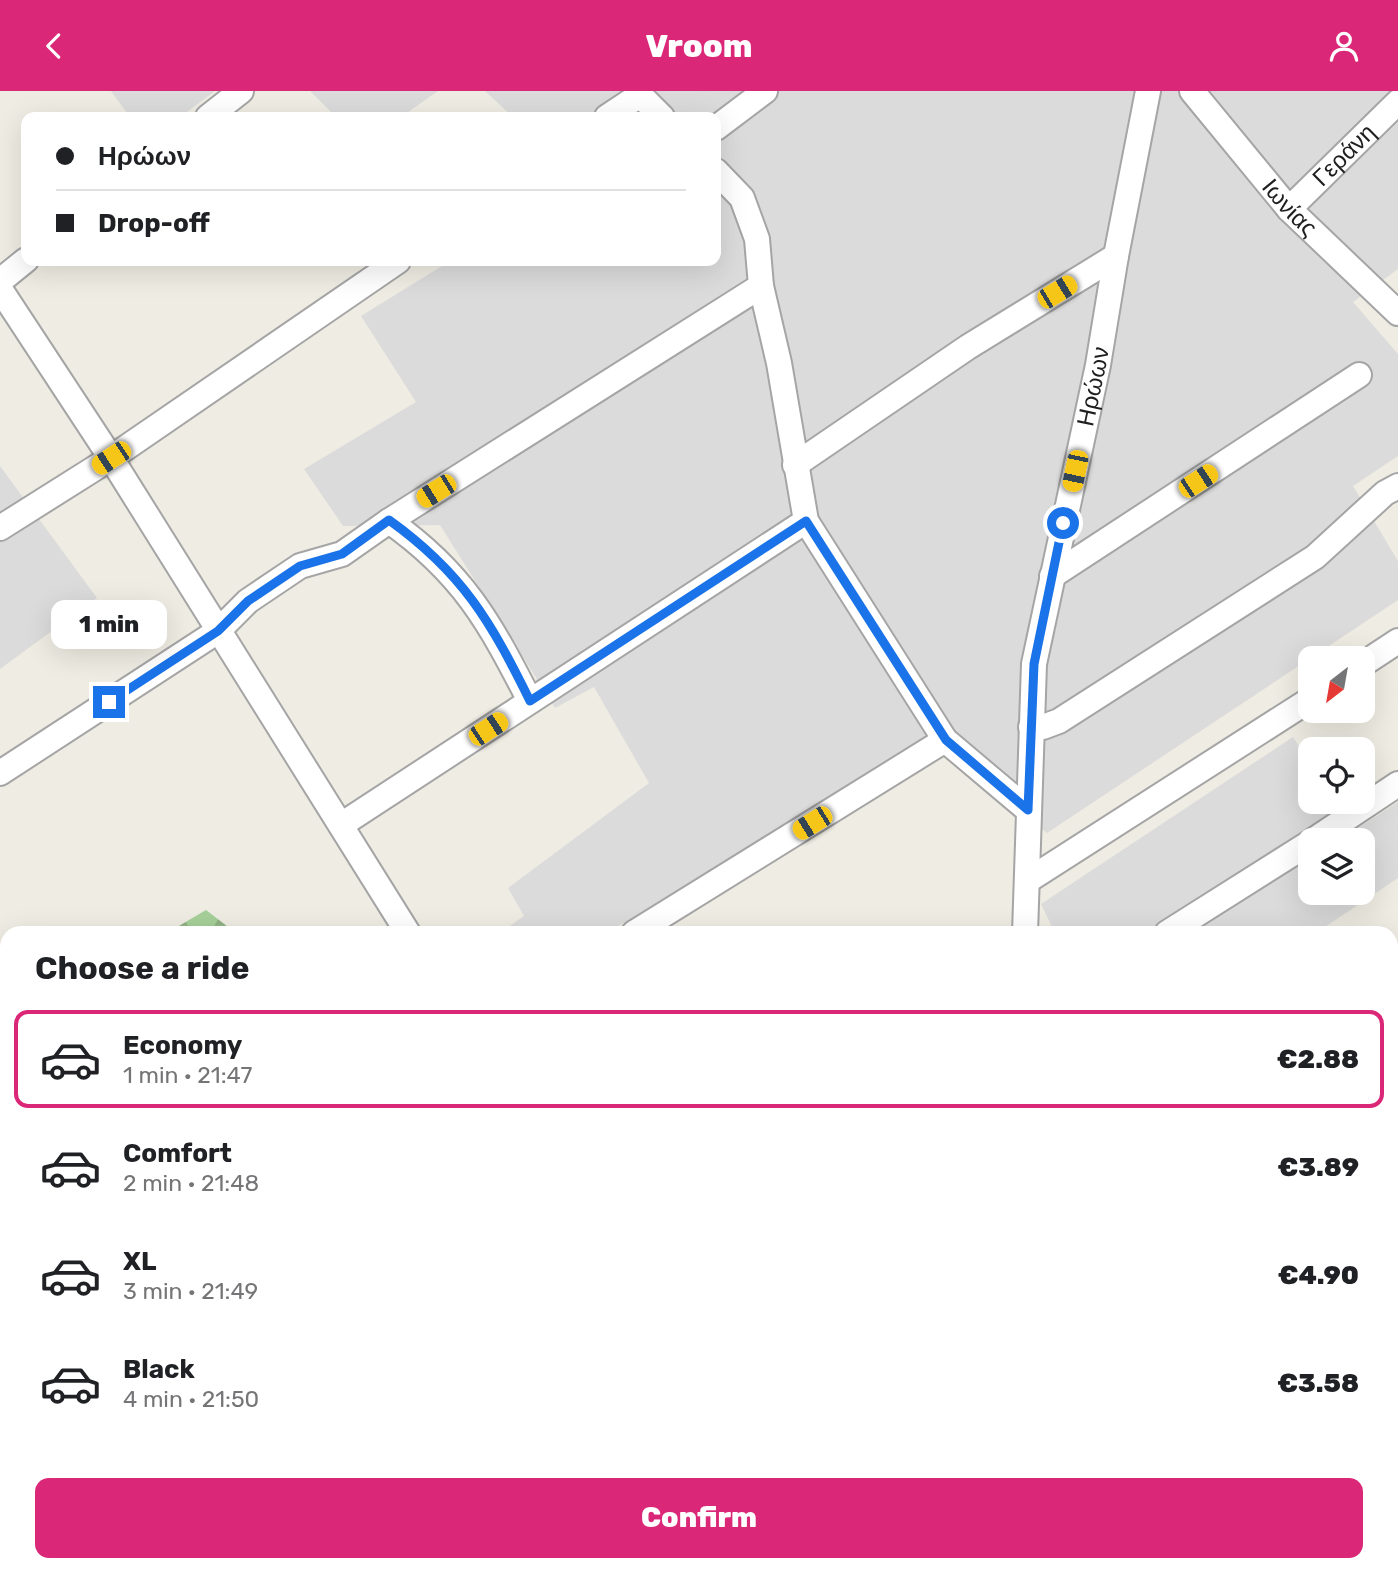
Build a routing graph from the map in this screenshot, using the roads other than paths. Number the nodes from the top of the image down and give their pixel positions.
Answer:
1 (242, 91) edge
2 (765, 91) edge
3 (1148, 91) edge
4 (1192, 91) edge
5 (638, 93) edge
6 (1398, 102) edge
7 (215, 112) edge
8 (613, 112) edge
9 (657, 112) edge
10 (721, 124) edge
11 (721, 176) edge
12 (1289, 209) junction
13 (1116, 256) junction
14 (21, 264) edge
15 (391, 266) edge
16 (0, 281) edge
17 (761, 286) junction
18 (0, 289) edge
19 (1398, 313) edge
20 (1359, 375) dead end
21 (111, 458) junction
22 (795, 465) junction
23 (1398, 486) edge
24 (389, 520) junction
25 (806, 521) junction
26 (0, 529) edge
27 (1052, 576) junction
28 (218, 631) junction
29 (1398, 642) edge
30 (1376, 656) edge
31 (530, 701) junction
32 (1298, 707) edge
33 (1031, 727) junction
34 (946, 740) junction
35 (0, 773) edge
36 (1398, 784) edge
37 (1028, 810) junction
38 (341, 825) junction
39 (1332, 828) edge
40 (1298, 850) edge
41 (1027, 881) junction
42 (404, 926) edge
43 (645, 926) edge
44 (1025, 926) edge
45 (1178, 926) edge

1 - 7 street
2 - 10 street
3 - 13 street, Ηρώων
4 - 12 street, Ιωνίας
5 - 8 street
5 - 9 street
6 - 12 street, Γεράνη
11 - 17 street
12 - 19 street, Ιωνίας
13 - 22 street
13 - 27 street, Ηρώων
14 - 16 street
15 - 21 street
17 - 22 street
17 - 24 street
18 - 21 street
20 - 27 street
21 - 26 street
21 - 28 street
22 - 25 street
23 - 33 street
24 - 28 street
24 - 31 street
25 - 31 street
25 - 34 street
27 - 33 street, Ηρώων
28 - 35 street
28 - 38 street
29 - 30 street
31 - 38 street
32 - 41 street
33 - 37 street, Ηρώων
34 - 37 street
34 - 43 street
36 - 39 street
37 - 41 street, Ηρώων
38 - 42 street
40 - 45 street
41 - 44 street, Ηρώων

